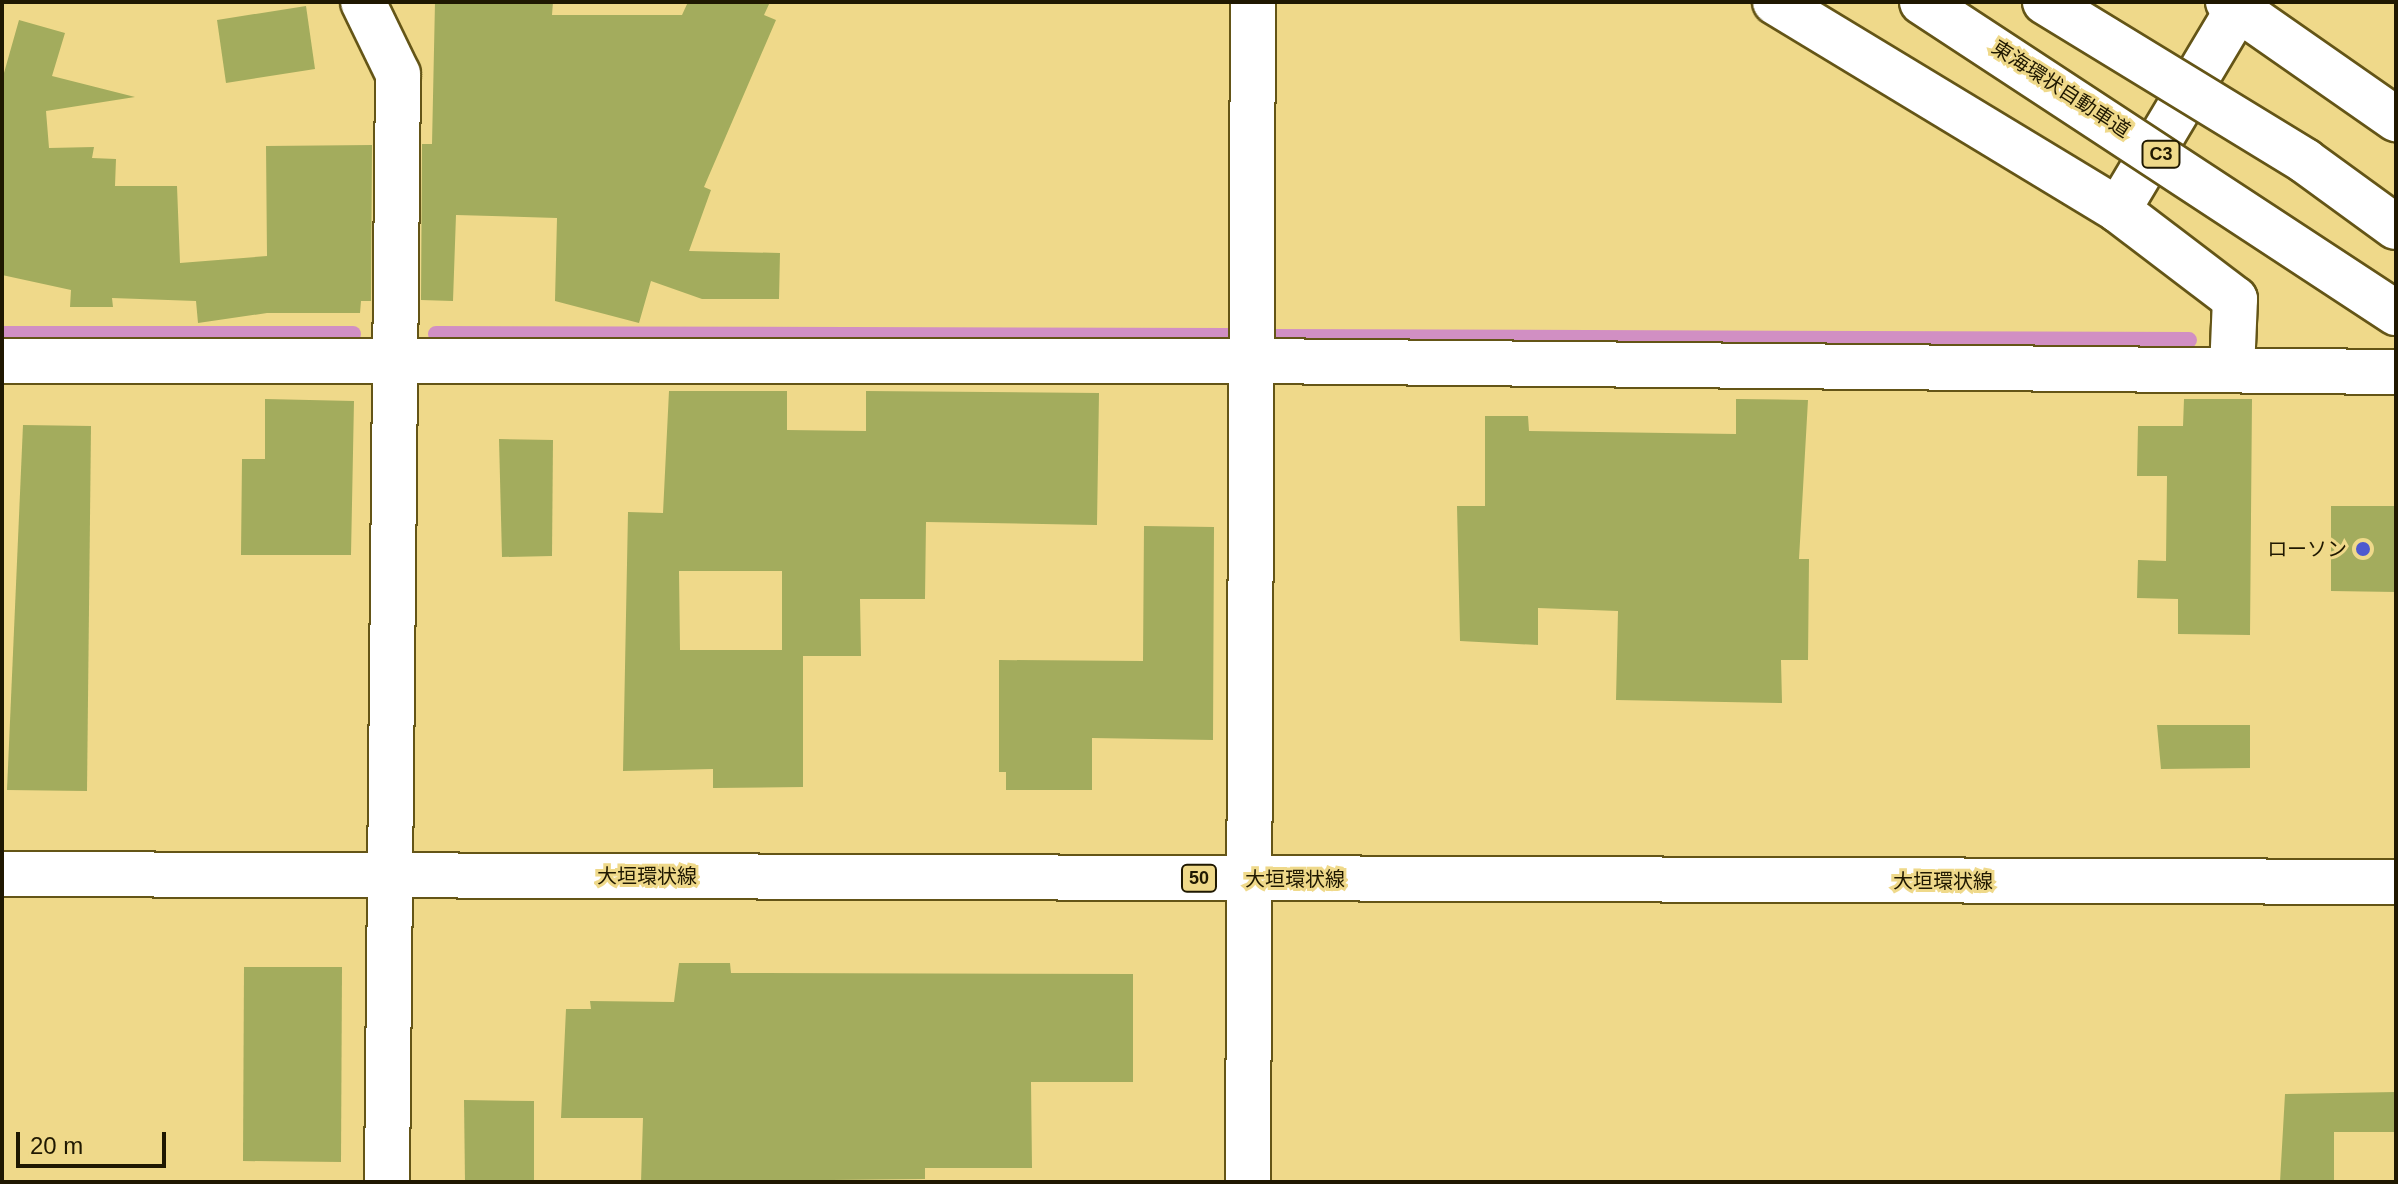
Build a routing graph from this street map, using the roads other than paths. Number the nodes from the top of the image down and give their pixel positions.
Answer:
1 (363, 2) edge
2 (1253, 2) edge
3 (1775, 2) edge
4 (1922, 2) edge
5 (2045, 2) edge
6 (2233, 5) edge
7 (2396, 119) edge
8 (2118, 210) junction
9 (2396, 227) edge
10 (2396, 313) edge
11 (2, 361) edge
12 (1251, 361) junction
13 (394, 362) junction
14 (2232, 370) junction
15 (2396, 372) edge
16 (2, 874) edge
17 (392, 875) junction
18 (1250, 878) junction
19 (2396, 882) edge
20 (387, 1182) edge
21 (1248, 1182) edge

1 - 13 main road
2 - 12 main road
3 - 8 main road
4 - 10 main road, 東海環状自動車道 / C3, bridge
5 - 9 main road, bridge
6 - 7 main road
6 - 8 main road
8 - 14 main road
11 - 13 main road
12 - 13 main road
12 - 14 main road
12 - 18 main road
13 - 17 main road
14 - 15 main road
16 - 17 main road, 大垣環状線 / 50
17 - 18 main road, 大垣環状線 / 50
17 - 20 main road
18 - 19 main road, 大垣環状線 / 50
18 - 21 main road

